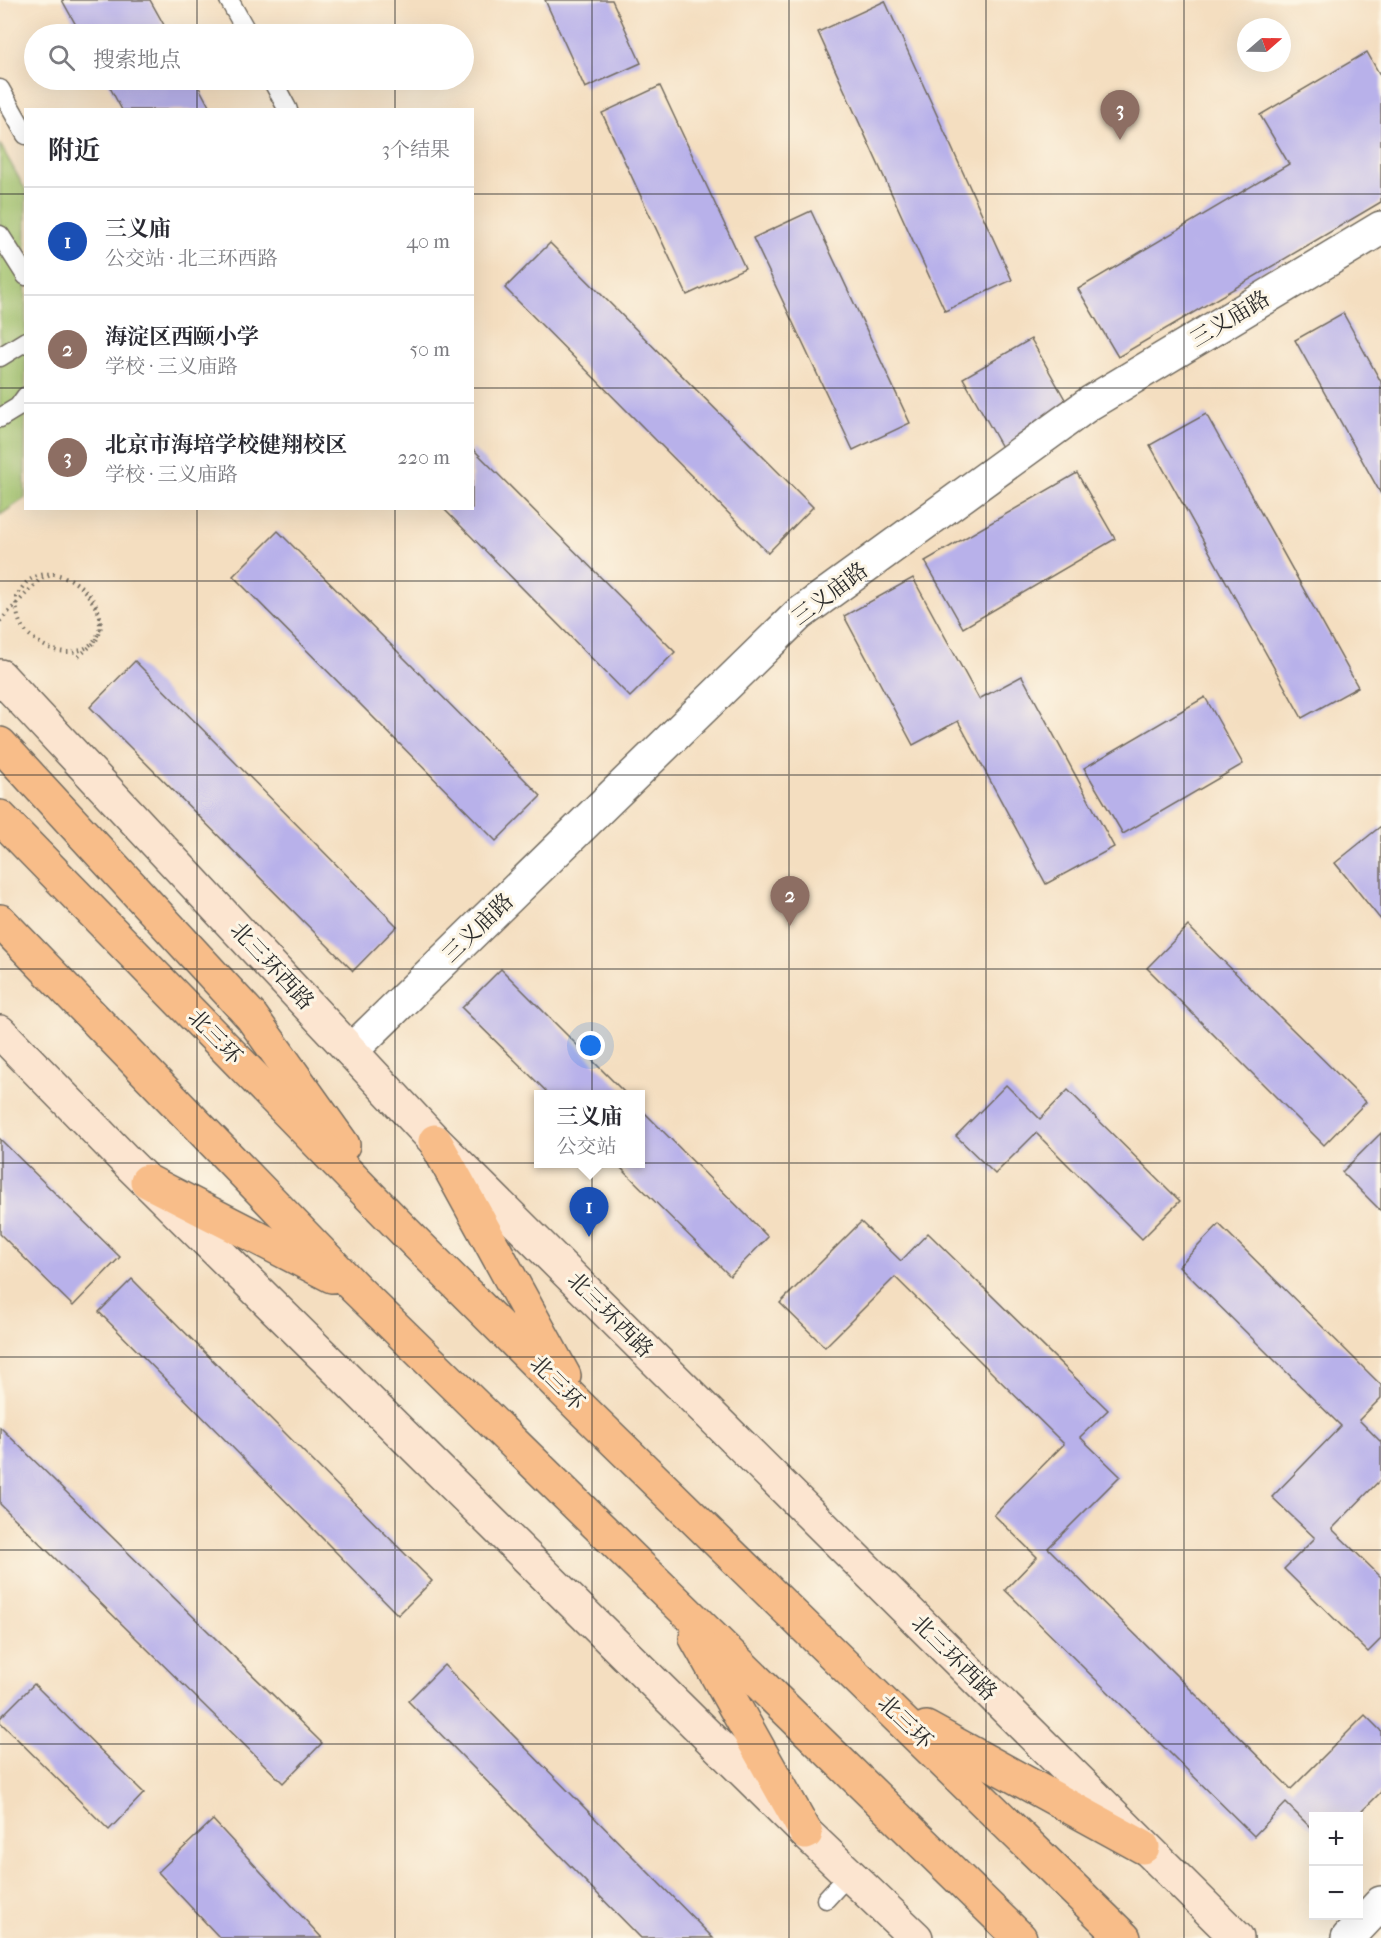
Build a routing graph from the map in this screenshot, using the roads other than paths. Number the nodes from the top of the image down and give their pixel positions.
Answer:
1 (229, 0) edge
2 (242, 24) edge
3 (0, 89) edge
4 (277, 90) edge
5 (287, 108) edge
6 (24, 131) edge
7 (1381, 228) edge
8 (0, 235) edge
9 (24, 273) edge
10 (24, 342) edge
11 (0, 357) edge
12 (24, 399) edge
13 (0, 418) edge
14 (0, 676) edge
15 (0, 744) edge
16 (0, 817) edge
17 (0, 921) edge
18 (0, 1032) edge
19 (351, 1051) junction
20 (435, 1141) junction
21 (147, 1181) junction
22 (405, 1232) junction
23 (356, 1289) junction
24 (582, 1409) junction
25 (677, 1605) junction
26 (892, 1710) junction
27 (806, 1833) junction
28 (1143, 1847) junction
29 (849, 1874) junction
30 (826, 1899) dead end
31 (1381, 1903) edge
32 (916, 1938) edge
33 (1020, 1938) edge
34 (1124, 1938) edge
35 (1237, 1938) edge
36 (1348, 1938) edge

1 - 2 lane
3 - 6 lane
4 - 5 lane
7 - 19 street, 三义庙路
8 - 9 lane
10 - 11 lane
12 - 13 lane
14 - 19 street, 北三环西路
15 - 22 highway
16 - 22 highway, 北三环
17 - 23 highway
18 - 21 street
19 - 20 street, 北三环西路
20 - 24 highway
20 - 28 street, 北三环西路
21 - 23 highway
21 - 27 street
22 - 24 highway, 北三环
23 - 25 highway
24 - 26 highway, 北三环
25 - 27 highway
25 - 33 highway
26 - 28 highway
26 - 34 highway, 北三环
27 - 29 street
28 - 35 street, 北三环西路
29 - 30 lane
29 - 32 street
31 - 36 street

